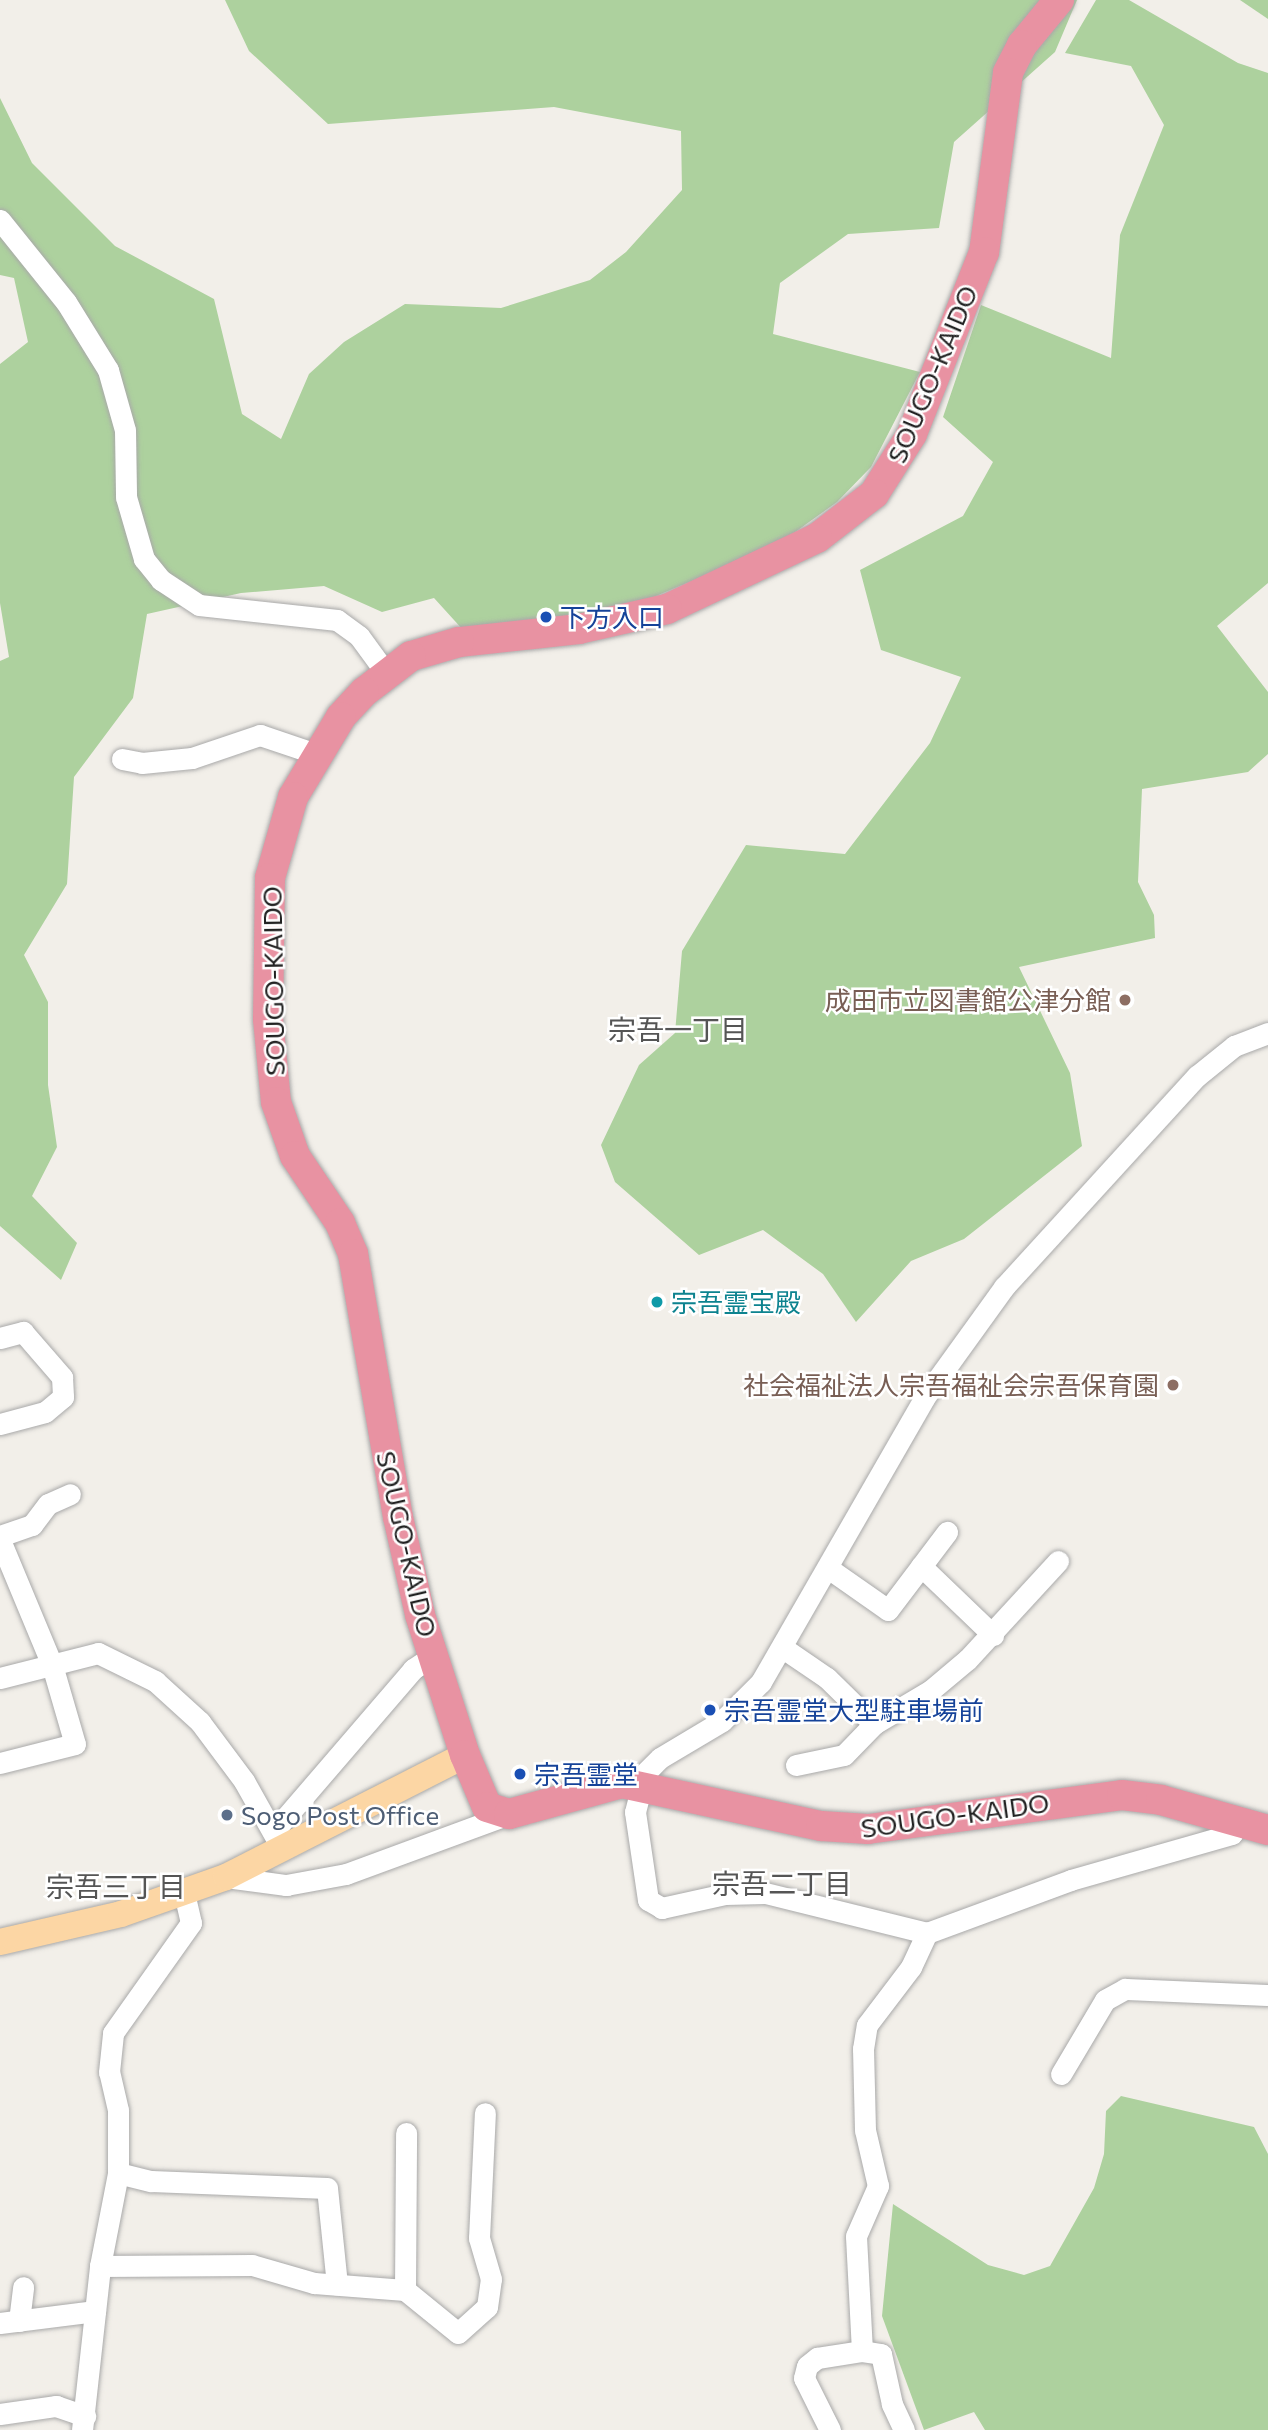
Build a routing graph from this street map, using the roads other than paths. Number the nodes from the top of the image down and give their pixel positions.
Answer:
1 (1059, 0) edge
2 (0, 220) edge
3 (386, 673) junction
4 (316, 754) junction
5 (122, 759) dead end
6 (1268, 1033) edge
7 (0, 1338) edge
8 (0, 1424) edge
9 (70, 1494) dead end
10 (947, 1532) dead end
11 (0, 1538) edge
12 (1058, 1560) dead end
13 (921, 1566) junction
14 (828, 1568) junction
15 (10, 1590) edge
16 (993, 1635) junction
17 (783, 1648) junction
18 (433, 1656) junction
19 (52, 1665) junction
20 (0, 1678) edge
21 (874, 1724) junction
22 (465, 1755) junction
23 (0, 1763) edge
24 (796, 1765) dead end
25 (639, 1784) junction
26 (509, 1814) junction
27 (1238, 1822) junction
28 (1268, 1830) edge
29 (277, 1840) junction
30 (226, 1877) junction
31 (184, 1893) junction
32 (927, 1933) junction
33 (0, 1942) edge
34 (1268, 1995) edge
35 (1061, 2074) dead end
36 (485, 2113) dead end
37 (406, 2133) dead end
38 (118, 2173) junction
39 (100, 2266) junction
40 (337, 2284) junction
41 (23, 2287) dead end
42 (405, 2290) junction
43 (95, 2311) junction
44 (10, 2322) edge
45 (862, 2351) junction
46 (0, 2414) edge
47 (84, 2423) edge
48 (830, 2430) edge
49 (904, 2430) edge

1 - 3 highway, SOUGO-KAIDO
2 - 3 street
3 - 4 highway, SOUGO-KAIDO
4 - 5 street
4 - 18 highway, SOUGO-KAIDO
6 - 14 street
7 - 8 street
9 - 11 street
10 - 13 street
11 - 15 street
12 - 16 street
13 - 14 street
13 - 16 street
14 - 17 street
15 - 19 street
16 - 21 street
17 - 21 street
17 - 25 street
18 - 22 highway, SOUGO-KAIDO
18 - 29 street
19 - 20 street
19 - 23 street
19 - 29 street
21 - 24 street
22 - 26 highway, SOUGO-KAIDO
22 - 29 main road
25 - 26 highway, SOUGO-KAIDO
25 - 27 highway, SOUGO-KAIDO
25 - 32 street
26 - 30 street
27 - 28 highway, SOUGO-KAIDO
27 - 32 street
29 - 30 main road
30 - 31 main road
31 - 33 main road
31 - 38 street
32 - 45 street
34 - 35 street
36 - 42 street
37 - 42 street
38 - 39 street
38 - 40 street
39 - 40 street
39 - 43 street
40 - 42 street
41 - 44 street
43 - 44 street
43 - 47 street
45 - 48 street
45 - 49 street
46 - 47 street

